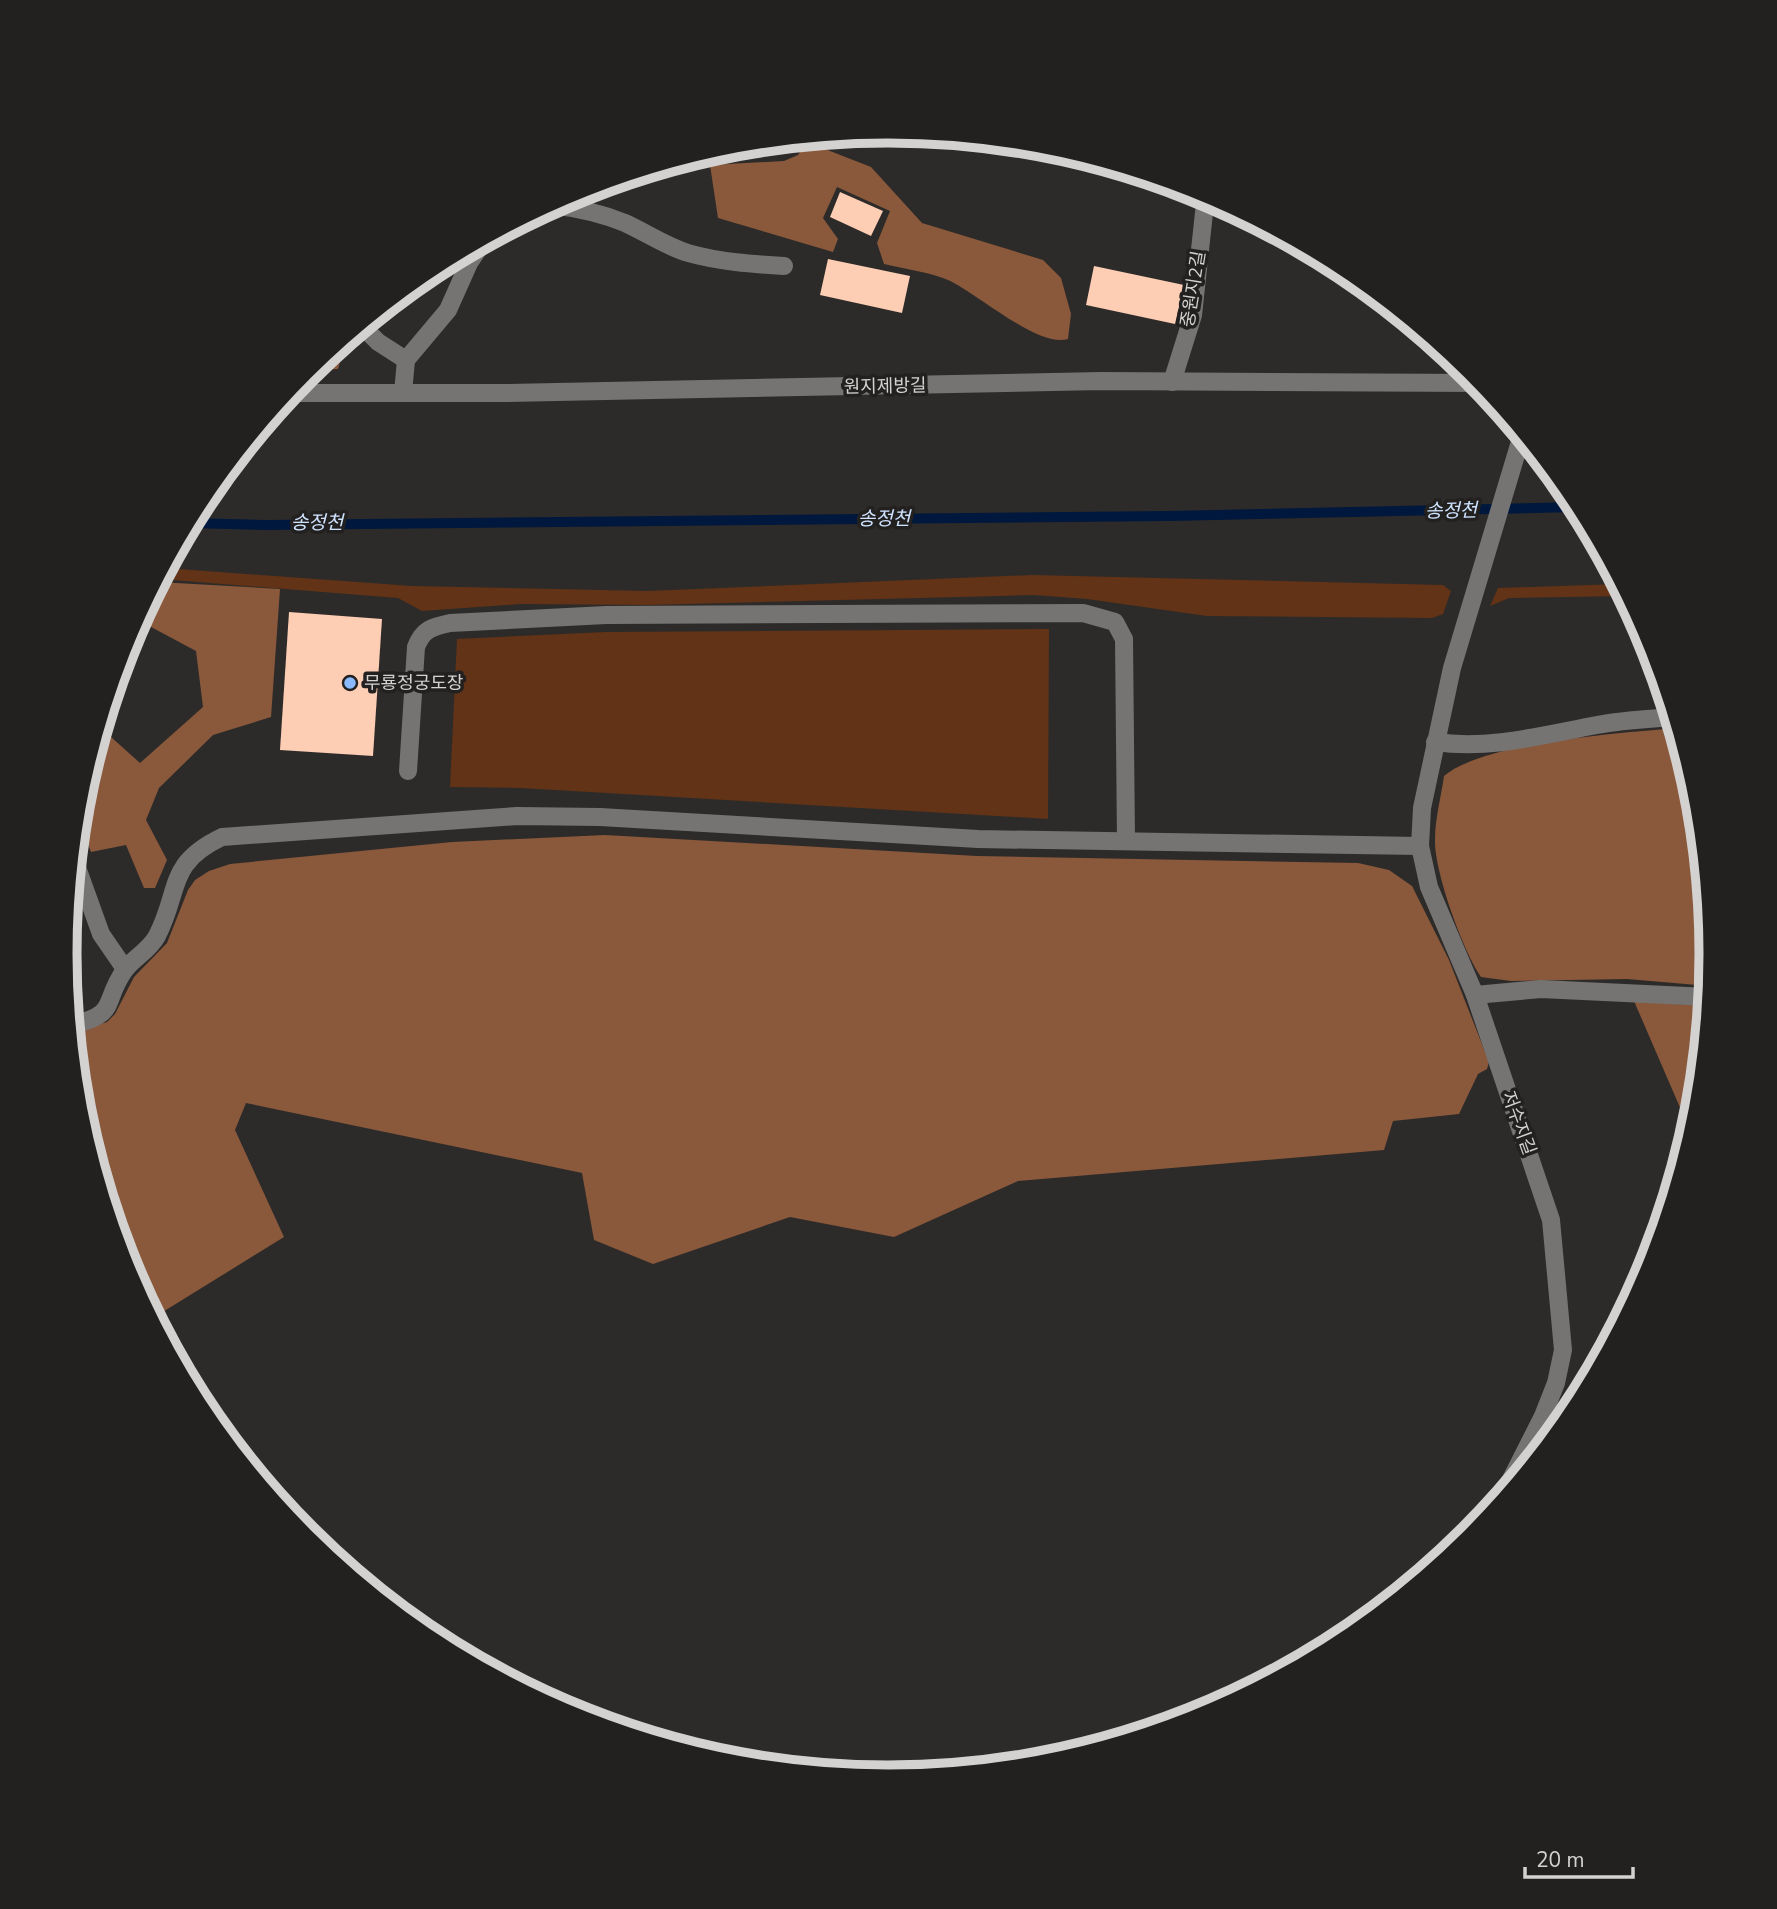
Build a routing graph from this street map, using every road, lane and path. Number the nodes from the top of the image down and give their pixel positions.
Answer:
1 (781, 150) edge
2 (756, 155) edge
3 (1204, 207) edge
4 (570, 209) edge
5 (472, 259) edge
6 (784, 265) dead end
7 (368, 332) edge
8 (407, 360) junction
9 (1172, 382) junction
10 (1464, 383) edge
11 (303, 393) edge
12 (403, 393) junction
13 (1519, 444) edge
14 (1664, 718) edge
15 (1435, 741) junction
16 (408, 771) dead end
17 (1126, 841) junction
18 (1420, 846) junction
19 (81, 879) edge
20 (125, 969) junction
21 (1475, 995) junction
22 (1698, 997) edge
23 (80, 1023) edge
24 (1517, 1468) edge

1 - 2 path
3 - 9 street, 중원지2길
4 - 6 street
5 - 8 street
7 - 8 street
8 - 12 street
9 - 10 street, 원지제방길
9 - 12 street, 원지제방길
11 - 12 street, 원지제방길
13 - 15 street, 저수지길
14 - 15 street
15 - 18 street, 저수지길
16 - 17 street
17 - 18 street
17 - 20 street
18 - 21 street, 저수지길
19 - 20 street
20 - 23 street
21 - 22 street
21 - 24 street, 저수지길

